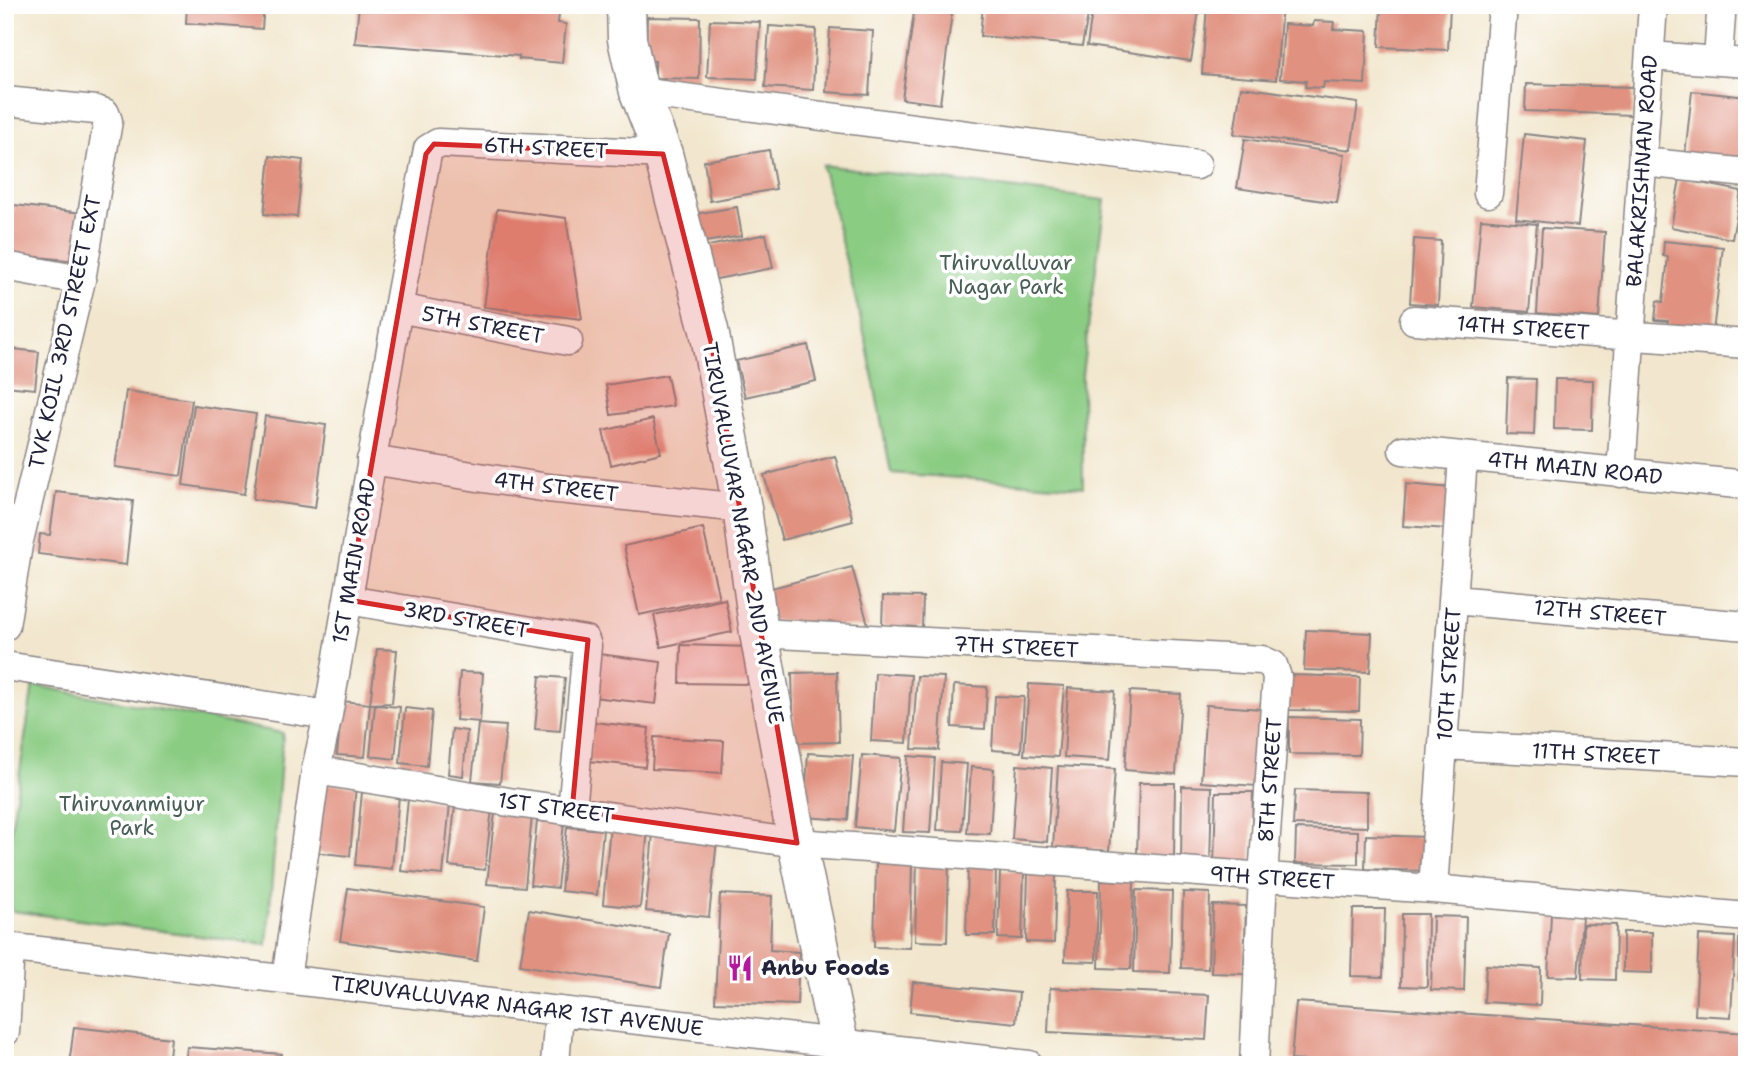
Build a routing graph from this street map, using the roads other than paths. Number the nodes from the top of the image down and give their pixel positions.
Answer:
1 (626, 5) edge
2 (1503, 5) edge
3 (1653, 5) edge
4 (1721, 15) dead end
5 (1650, 56) junction
6 (1718, 60) junction
7 (1747, 63) edge
8 (639, 92) junction
9 (5, 101) edge
10 (430, 146) joint
11 (663, 154) junction
12 (1643, 162) junction
13 (1197, 165) dead end
14 (1747, 173) edge
15 (1488, 193) dead end
16 (5, 266) edge
17 (81, 280) junction
18 (398, 308) junction
19 (1414, 320) dead end
20 (1631, 336) junction
21 (568, 341) dead end
22 (1747, 344) edge
23 (1403, 450) dead end
24 (1463, 457) junction
25 (371, 460) junction
26 (1621, 473) junction
27 (1747, 485) edge
28 (16, 505) edge
29 (742, 508) junction
30 (348, 600) junction
31 (1454, 600) junction
32 (5, 626) edge
33 (1747, 626) edge
34 (759, 633) junction
35 (1273, 665) joint
36 (5, 666) edge
37 (328, 715) junction
38 (1444, 745) junction
39 (1747, 762) edge
40 (316, 770) junction
41 (572, 811) junction
42 (797, 843) junction
43 (1263, 877) junction
44 (1433, 889) junction
45 (1747, 917) edge
46 (8, 948) edge
47 (286, 979) junction
48 (559, 1012) junction
49 (5, 1032) edge
50 (842, 1054) edge
51 (555, 1065) edge
52 (1029, 1065) edge
53 (1254, 1065) edge

1 - 8 street, TIRUVALLUVAR NAGAR 2ND AVENUE
2 - 15 street
3 - 5 street, BALAKRISHNAN ROAD
4 - 6 street
5 - 6 street
5 - 12 street, BALAKRISHNAN ROAD
6 - 7 street
8 - 11 street, TIRUVALLUVAR NAGAR 2ND AVENUE
8 - 13 street
9 - 17 street, TVK KOIL 3RD STREET EXT
10 - 11 street, 6TH STREET
10 - 18 street, 1ST MAIN ROAD
11 - 29 street, TIRUVALLUVAR NAGAR 2ND AVENUE
12 - 14 street
12 - 20 street, BALAKRISHNAN ROAD
16 - 17 street
17 - 28 street, TVK KOIL 3RD STREET EXT
18 - 21 street, 5TH STREET
18 - 25 street, 1ST MAIN ROAD
19 - 20 street, 14TH STREET
20 - 22 street, 14TH STREET
20 - 26 street, BALAKRISHNAN ROAD
23 - 24 street, 4TH MAIN ROAD
24 - 26 street, 4TH MAIN ROAD
24 - 31 street, 10TH STREET
25 - 29 street, 4TH STREET
25 - 30 street, 1ST MAIN ROAD
26 - 27 street, 4TH MAIN ROAD
28 - 32 street, TVK KOIL 3RD STREET EXT
29 - 34 street, TIRUVALLUVAR NAGAR 2ND AVENUE
30 - 37 street, 1ST MAIN ROAD
30 - 41 street, 3RD STREET
31 - 33 street, 12TH STREET
31 - 38 street, 10TH STREET
34 - 35 street, 7TH STREET
34 - 42 street, TIRUVALLUVAR NAGAR 2ND AVENUE
35 - 43 street, 8TH STREET
36 - 37 street
37 - 40 street, 1ST MAIN ROAD
38 - 39 street, 11TH STREET
38 - 44 street, 10TH STREET
40 - 41 street, 1ST STREET
40 - 47 street, 1ST MAIN ROAD
41 - 42 street, 1ST STREET
42 - 43 street, 9TH STREET
42 - 50 street, TIRUVALLUVAR NAGAR 2ND AVENUE
43 - 44 street, 9TH STREET
43 - 53 street, 8TH STREET
44 - 45 street, 9TH STREET
46 - 47 street, TIRUVALLUVAR NAGAR 1ST AVENUE
46 - 49 street
47 - 48 street, TIRUVALLUVAR NAGAR 1ST AVENUE
48 - 50 street, TIRUVALLUVAR NAGAR 1ST AVENUE
48 - 51 street
50 - 52 street, TIRUVALLUVAR NAGAR 1ST AVENUE

